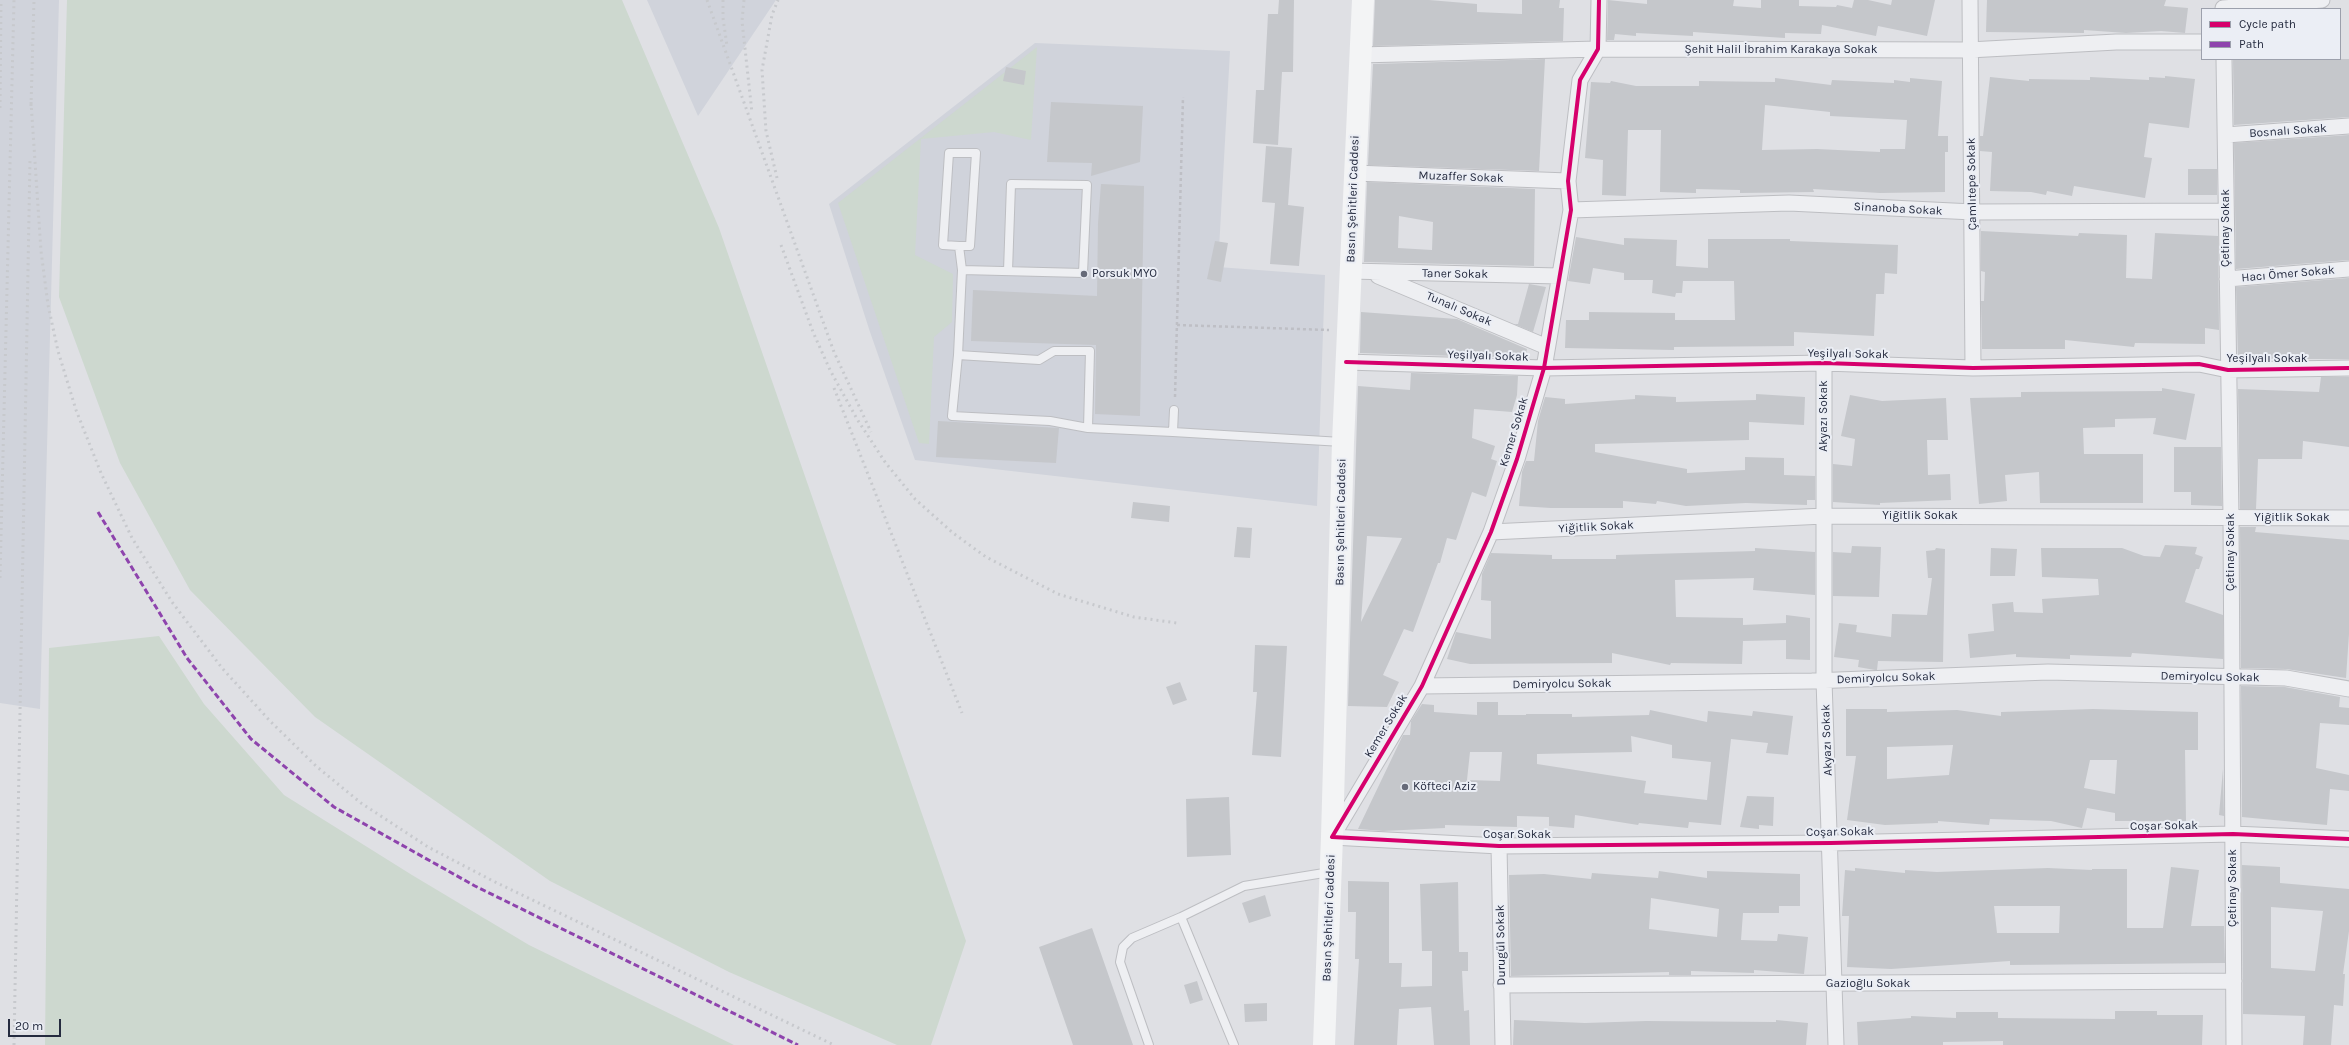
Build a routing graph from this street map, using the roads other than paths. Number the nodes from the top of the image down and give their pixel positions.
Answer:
1 (1363, 0) edge
2 (1599, 0) edge
3 (1970, 0) edge
4 (2322, 0) edge
5 (2223, 6) edge
6 (2201, 42) edge
7 (1598, 49) junction
8 (1969, 50) junction
9 (1359, 55) junction
10 (2224, 60) edge
11 (2349, 126) edge
12 (2226, 135) junction
13 (1354, 173) junction
14 (1568, 181) junction
15 (1571, 210) junction
16 (2226, 211) junction
17 (1973, 212) junction
18 (959, 246) junction
19 (2349, 269) edge
20 (962, 270) junction
21 (1008, 271) junction
22 (1360, 272) junction
23 (1559, 276) junction
24 (2226, 279) junction
25 (1547, 347) junction
26 (958, 355) junction
27 (1346, 362) junction
28 (1824, 363) junction
29 (1544, 368) junction
30 (1973, 368) junction
31 (2349, 368) edge
32 (2228, 370) junction
33 (1174, 410) road end
34 (1088, 428) junction
35 (1173, 432) junction
36 (1343, 442) junction
37 (1824, 516) junction
38 (2231, 518) junction
39 (2349, 518) edge
40 (1491, 532) junction
41 (2232, 677) junction
42 (1824, 680) junction
43 (1422, 686) junction
44 (2349, 689) edge
45 (2233, 834) junction
46 (1332, 837) junction
47 (2349, 838) edge
48 (1831, 843) junction
49 (1499, 846) junction
50 (1331, 872) junction
51 (1181, 917) junction
52 (2234, 982) junction
53 (1502, 985) junction
54 (1834, 985) junction
55 (1149, 1045) edge
56 (1234, 1045) edge
57 (1324, 1045) edge
58 (1503, 1045) edge
59 (1836, 1045) edge
60 (2234, 1045) edge

1 - 9 main road, Basın Şehitleri Caddesi
2 - 7 street, Kemer Sokak
3 - 8 street, Çamlıtepe Sokak
4 - 5 street
6 - 8 street, Şehit Halil İbrahim Karakaya Sokak
7 - 8 street, Şehit Halil İbrahim Karakaya Sokak
7 - 9 street, Şehit Halil İbrahim Karakaya Sokak
7 - 14 street, Kemer Sokak
8 - 17 street, Çamlıtepe Sokak
9 - 13 main road, Basın Şehitleri Caddesi
10 - 12 street, Çetinay Sokak
11 - 12 street, Bosnalı Sokak
12 - 16 street, Çetinay Sokak
13 - 14 street, Muzaffer Sokak
13 - 22 main road, Basın Şehitleri Caddesi
14 - 15 street, Kemer Sokak
15 - 17 street, Sinanoba Sokak
15 - 23 street, Kemer Sokak
16 - 17 street, Sinanoba Sokak
16 - 24 street, Çetinay Sokak
17 - 30 street, Çamlıtepe Sokak
18 - 18 lane
18 - 20 lane
19 - 24 street, Hacı Ömer Sokak
20 - 21 lane
20 - 26 lane
21 - 21 lane
22 - 23 street, Taner Sokak
22 - 25 street, Tunalı Sokak
22 - 27 main road, Basın Şehitleri Caddesi
23 - 25 street, Kemer Sokak
24 - 32 street, Çetinay Sokak
25 - 29 street, Kemer Sokak
26 - 34 lane
26 - 34 lane
27 - 29 street, Yeşilyalı Sokak
27 - 36 main road, Basın Şehitleri Caddesi
28 - 29 street, Yeşilyalı Sokak
28 - 30 street, Yeşilyalı Sokak
28 - 37 street, Akyazı Sokak
29 - 40 street, Kemer Sokak
30 - 32 street, Yeşilyalı Sokak
31 - 32 street, Yeşilyalı Sokak
32 - 38 street, Çetinay Sokak
33 - 35 lane
34 - 35 lane
35 - 36 lane
36 - 46 main road, Basın Şehitleri Caddesi
37 - 38 street, Yiğitlik Sokak
37 - 40 street, Yiğitlik Sokak
37 - 42 street, Akyazı Sokak
38 - 39 street, Yiğitlik Sokak
38 - 41 street, Çetinay Sokak
40 - 43 street, Kemer Sokak
41 - 42 street, Demiryolcu Sokak
41 - 44 street, Demiryolcu Sokak
41 - 45 street, Çetinay Sokak
42 - 43 street, Demiryolcu Sokak
42 - 48 street, Akyazı Sokak
43 - 46 street, Kemer Sokak
45 - 47 street, Coşar Sokak
45 - 48 street, Coşar Sokak
45 - 52 street, Çetinay Sokak
46 - 49 street, Coşar Sokak
46 - 50 main road, Basın Şehitleri Caddesi
48 - 49 street, Coşar Sokak
48 - 54 street, Akyazı Sokak
49 - 53 street, Durugül Sokak
50 - 51 lane
50 - 57 main road, Basın Şehitleri Caddesi
51 - 55 lane
51 - 56 lane
52 - 54 street, Gazioğlu Sokak
52 - 60 street, Çetinay Sokak
53 - 54 street, Gazioğlu Sokak
53 - 58 street, Durugül Sokak
54 - 59 street, Akyazı Sokak

